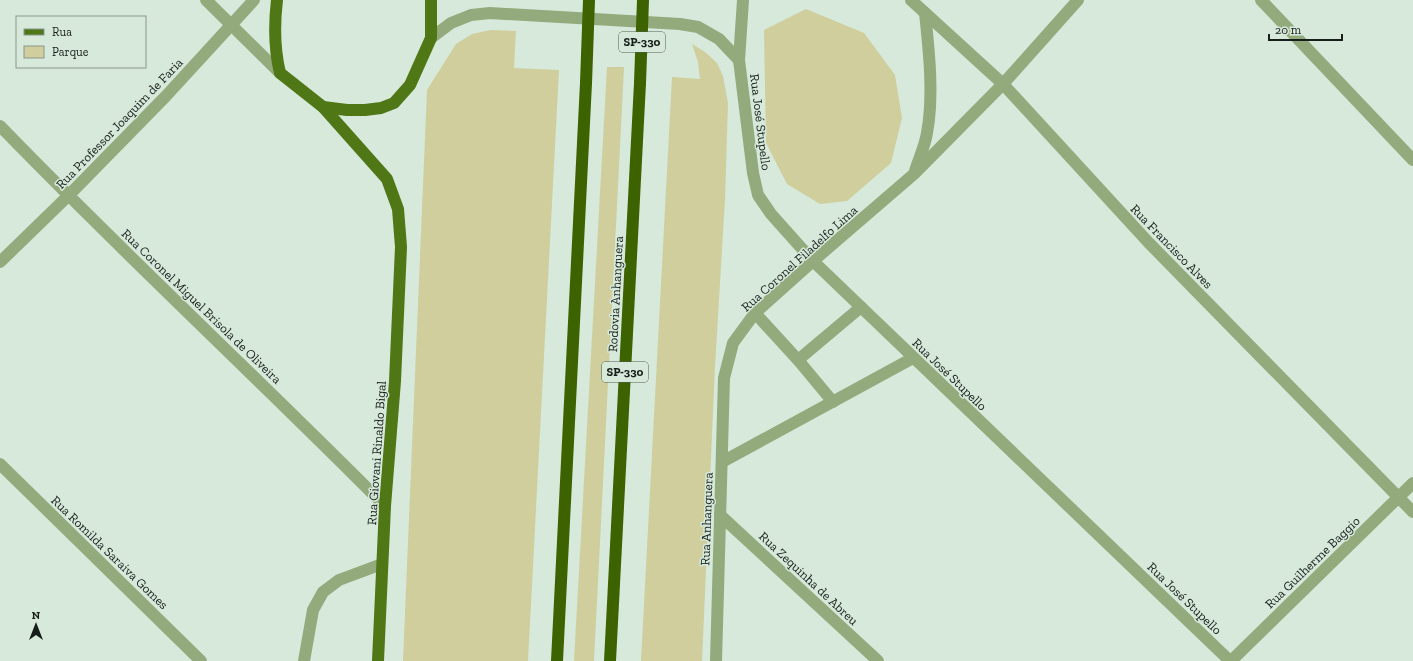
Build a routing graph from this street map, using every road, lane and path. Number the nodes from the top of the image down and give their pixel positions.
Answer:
1 (206, 0) edge
2 (254, 0) edge
3 (277, 0) edge
4 (431, 0) edge
5 (589, 0) edge
6 (644, 0) edge
7 (743, 0) edge
8 (911, 0) edge
9 (1078, 0) edge
10 (1262, 0) edge
11 (925, 13) junction
12 (231, 25) junction
13 (431, 38) junction
14 (739, 60) junction
15 (280, 73) junction
16 (1002, 84) junction
17 (323, 107) junction
18 (0, 126) edge
19 (1413, 160) edge
20 (914, 174) junction
21 (68, 196) junction
22 (813, 261) junction
23 (0, 262) edge
24 (861, 307) junction
25 (755, 313) junction
26 (913, 358) junction
27 (798, 360) junction
28 (724, 378) joint
29 (832, 402) junction
30 (722, 462) junction
31 (0, 464) edge
32 (1413, 483) edge
33 (1398, 498) junction
34 (385, 506) junction
35 (1413, 512) edge
36 (720, 515) junction
37 (382, 564) junction
38 (201, 661) edge
39 (304, 661) edge
40 (378, 661) edge
41 (556, 661) edge
42 (610, 661) edge
43 (716, 661) edge
44 (878, 661) edge
45 (1231, 661) edge

1 - 12 street
2 - 12 street, Rua Professor Joaquim de Faria
3 - 15 main road
4 - 13 main road
5 - 41 highway, bridge
6 - 42 highway, Rodovia Anhanguera / SP-330, bridge
7 - 14 street
8 - 11 street, Rua Francisco Alves
9 - 16 street, Rua Coronel Filadelfo Lima
10 - 19 street
11 - 16 street, Rua Francisco Alves
11 - 20 street
12 - 15 street
12 - 21 street, Rua Professor Joaquim de Faria
13 - 14 street
13 - 17 main road
14 - 22 street, Rua José Stupello
15 - 17 main road
16 - 20 street, Rua Coronel Filadelfo Lima
16 - 33 street, Rua Francisco Alves
17 - 34 main road, Rua Giovani Rinaldo Bigal
18 - 21 street, Rua Coronel Miguel Brisola de Oliveira
20 - 22 street, Rua Coronel Filadelfo Lima
21 - 23 street, Rua Professor Joaquim de Faria
21 - 34 street, Rua Coronel Miguel Brisola de Oliveira
22 - 24 street, Rua José Stupello
22 - 25 street, Rua Coronel Filadelfo Lima
24 - 26 street, Rua José Stupello
24 - 27 street
25 - 27 street
25 - 28 street, Rua Coronel Filadelfo Lima
26 - 29 street
26 - 45 street, Rua José Stupello
27 - 29 street
28 - 30 street, Rua Anhanguera
29 - 30 street
30 - 36 street, Rua Anhanguera
31 - 38 street, Rua Romilda Saraiva Gomes
32 - 33 street, Rua Guilherme Baggio
33 - 35 street, Rua Francisco Alves
33 - 45 street, Rua Guilherme Baggio
34 - 37 main road, Rua Giovani Rinaldo Bigal
36 - 43 street, Rua Anhanguera
36 - 44 street, Rua Zequinha de Abreu
37 - 39 street
37 - 40 main road, Rua Giovani Rinaldo Bigal

